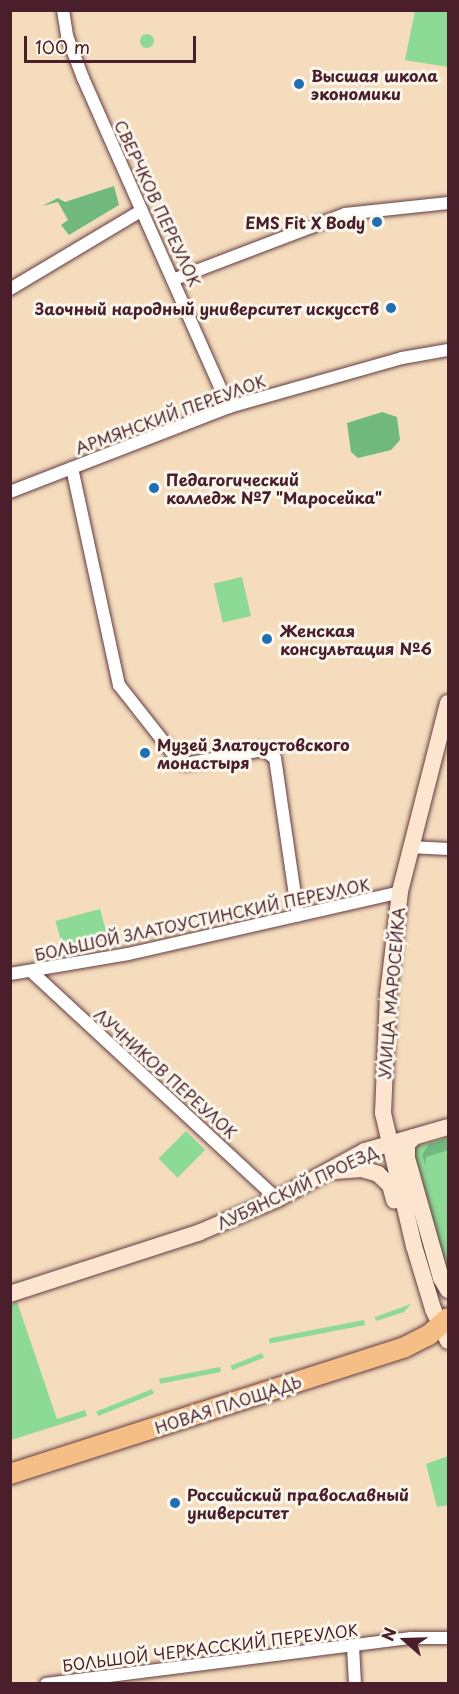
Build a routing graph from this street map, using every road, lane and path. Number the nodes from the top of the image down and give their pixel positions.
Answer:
1 (63, 10) edge
2 (448, 203) edge
3 (141, 211) junction
4 (175, 279) junction
5 (10, 289) edge
6 (448, 350) edge
7 (229, 407) junction
8 (72, 468) junction
9 (10, 492) edge
10 (448, 703) edge
11 (410, 848) junction
12 (448, 849) edge
13 (400, 892) junction
14 (298, 915) junction
15 (33, 973) junction
16 (10, 974) edge
17 (448, 1127) edge
18 (414, 1137) junction
19 (388, 1144) junction
20 (311, 1179) junction
21 (277, 1199) junction
22 (414, 1246) junction
23 (448, 1290) edge
24 (10, 1294) edge
25 (446, 1329) edge
26 (10, 1474) edge
27 (448, 1638) edge
28 (353, 1646) junction
29 (46, 1683) edge
30 (355, 1683) edge

1 - 3 street, СВЕРЧКОВ ПЕРЕУЛОК
2 - 4 street
3 - 4 street, СВЕРЧКОВ ПЕРЕУЛОК
3 - 5 street
4 - 7 street, СВЕРЧКОВ ПЕРЕУЛОК
6 - 7 street, АРМЯНСКИЙ ПЕРЕУЛОК
7 - 8 street, АРМЯНСКИЙ ПЕРЕУЛОК
8 - 9 street, АРМЯНСКИЙ ПЕРЕУЛОК
8 - 14 street
10 - 11 main road, УЛИЦА МАРОСЕЙКА
11 - 12 street
11 - 13 main road, УЛИЦА МАРОСЕЙКА
13 - 14 street, БОЛЬШОЙ ЗЛАТОУСТИНСКИЙ ПЕРЕУЛОК
13 - 19 main road, УЛИЦА МАРОСЕЙКА
14 - 15 street, БОЛЬШОЙ ЗЛАТОУСТИНСКИЙ ПЕРЕУЛОК
15 - 16 street, БОЛЬШОЙ ЗЛАТОУСТИНСКИЙ ПЕРЕУЛОК
15 - 21 street, ЛУЧНИКОВ ПЕРЕУЛОК
17 - 18 main road, ЛУБЯНСКИЙ ПРОЕЗД
18 - 19 main road, ЛУБЯНСКИЙ ПРОЕЗД
18 - 23 main road
19 - 20 main road, ЛУБЯНСКИЙ ПРОЕЗД
19 - 22 main road, УЛИЦА МАРОСЕЙКА
20 - 21 main road, ЛУБЯНСКИЙ ПРОЕЗД
20 - 22 main road
21 - 24 main road, ЛУБЯНСКИЙ ПРОЕЗД
22 - 25 main road
25 - 26 main road, НОВАЯ ПЛОЩАДЬ
27 - 28 street, БОЛЬШОЙ ЧЕРКАССКИЙ ПЕРЕУЛОК
28 - 29 street, БОЛЬШОЙ ЧЕРКАССКИЙ ПЕРЕУЛОК
28 - 30 street

